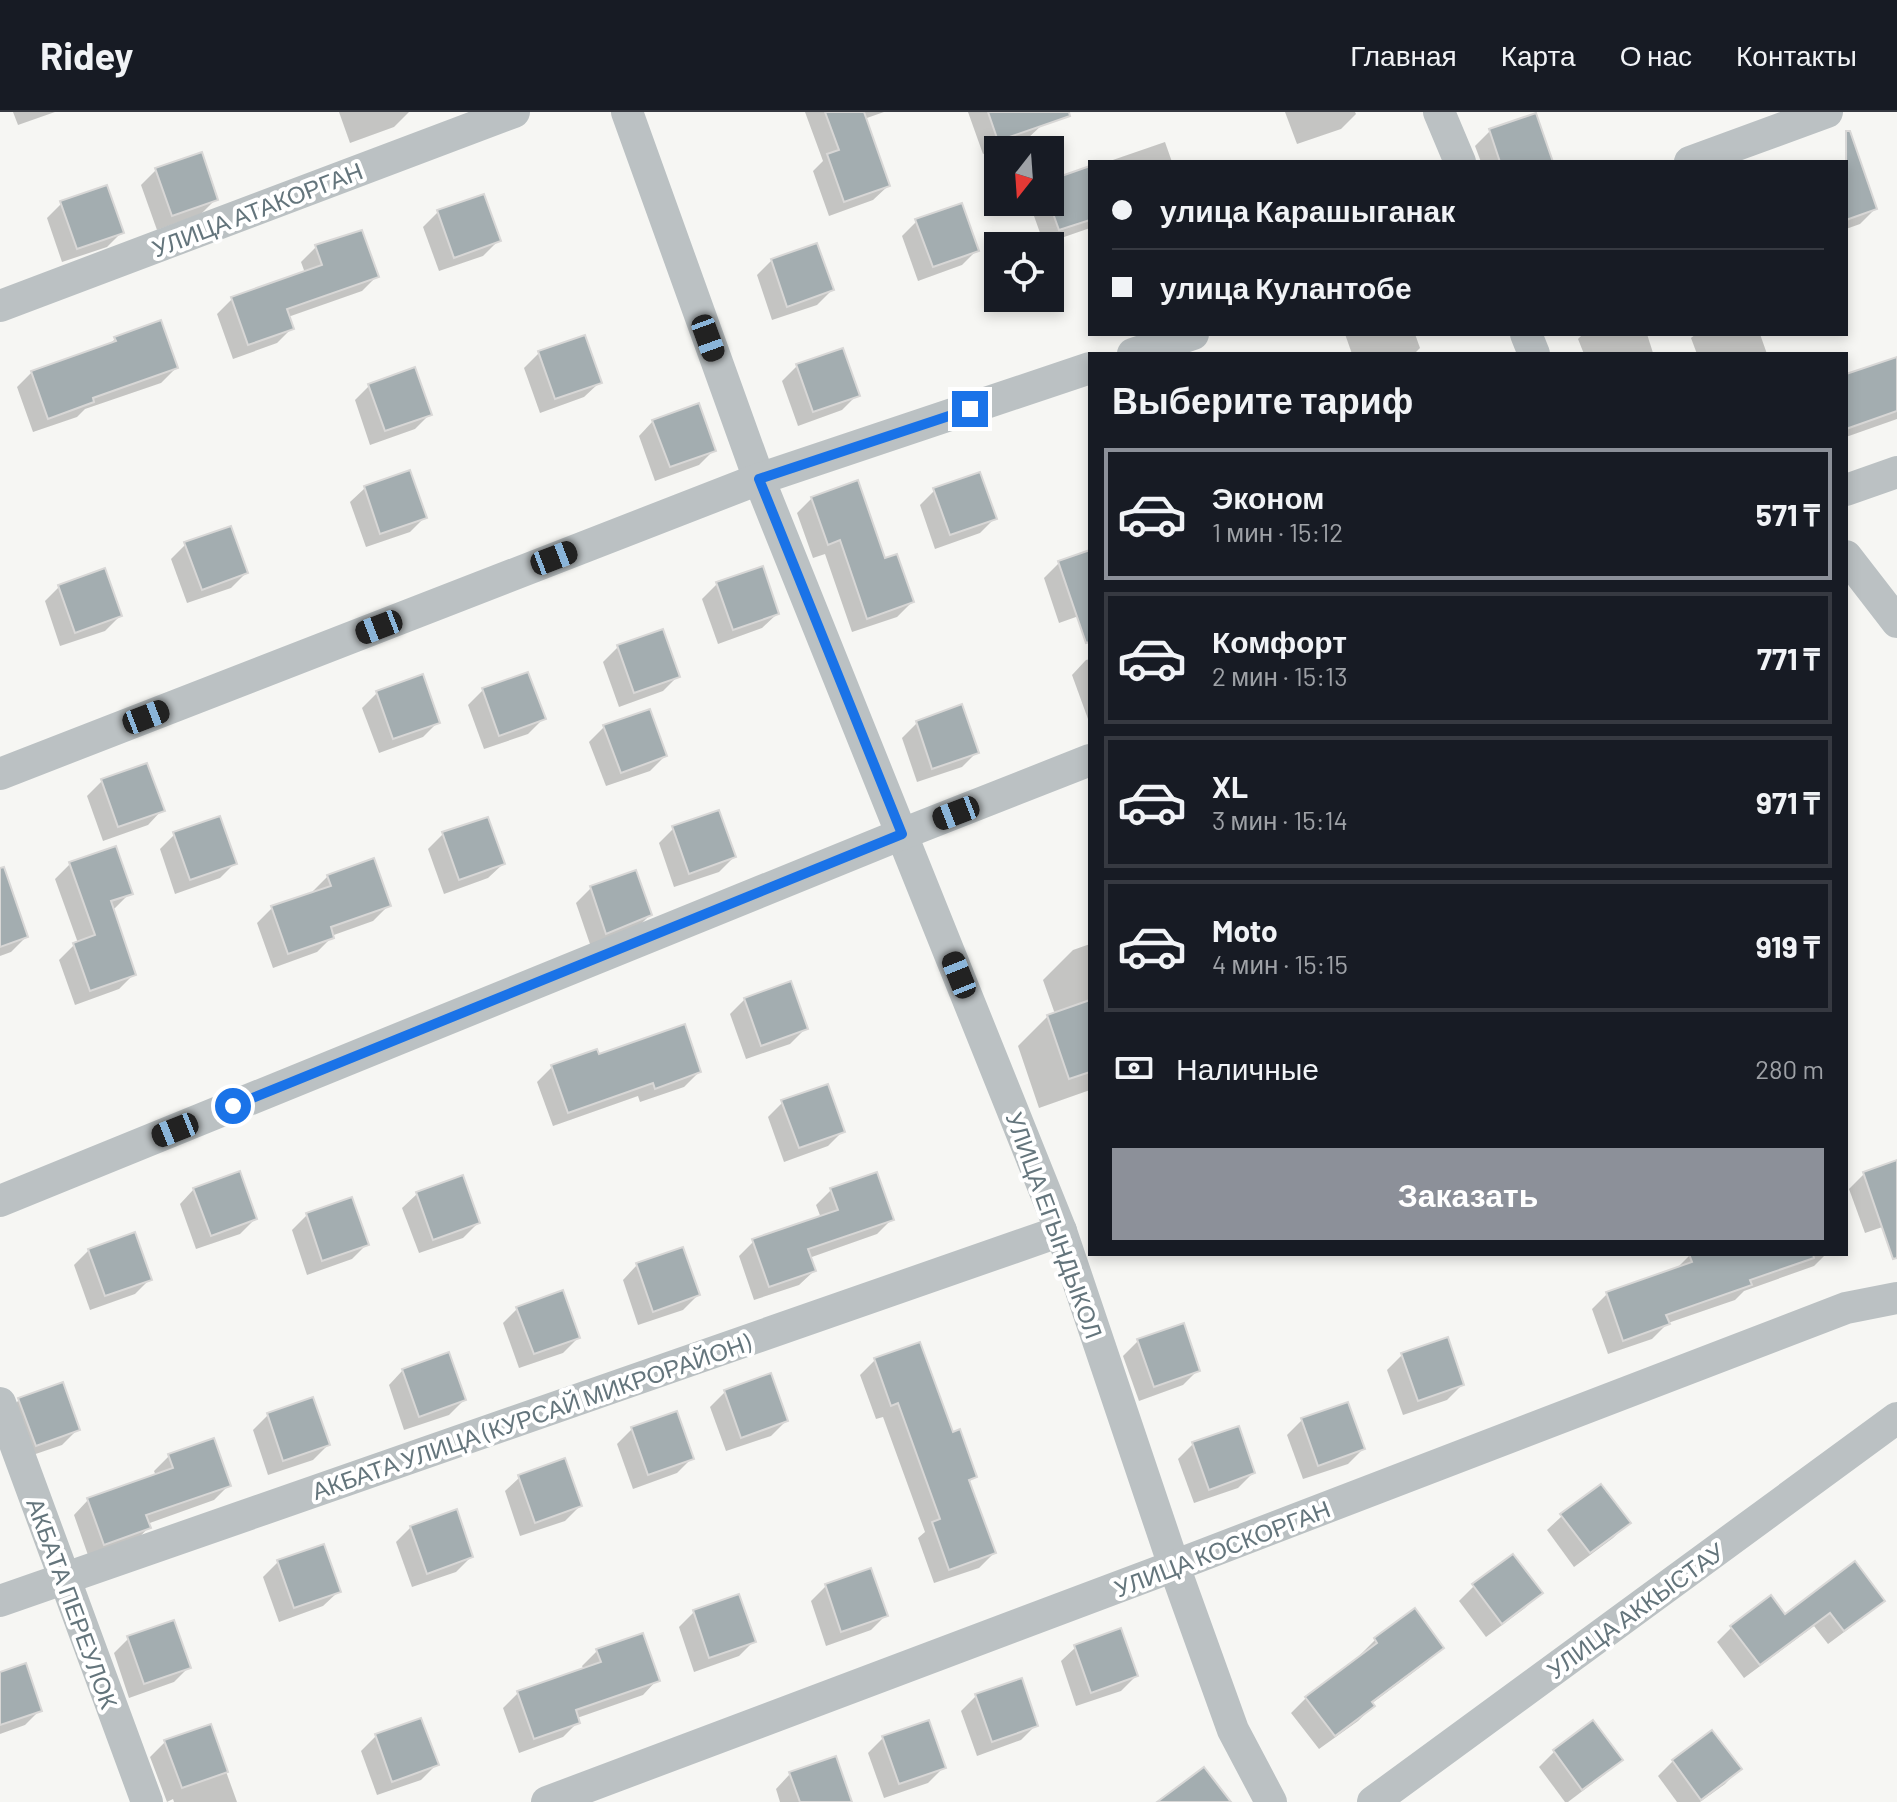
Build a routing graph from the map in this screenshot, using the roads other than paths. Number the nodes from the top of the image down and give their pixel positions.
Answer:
1 (514, 112) edge
2 (627, 112) edge
3 (1439, 112) edge
4 (1827, 112) edge
5 (1459, 160) edge
6 (1695, 160) edge
7 (0, 306) edge
8 (1187, 336) edge
9 (1139, 352) edge
10 (1088, 369) edge
11 (1897, 472) edge
12 (759, 479) junction
13 (1848, 489) edge
14 (1848, 559) edge
15 (1897, 622) edge
16 (1088, 761) edge
17 (0, 774) edge
18 (902, 834) junction
19 (0, 1201) edge
20 (1061, 1231) junction
21 (1897, 1298) edge
22 (0, 1403) edge
23 (1893, 1429) edge
24 (1174, 1566) junction
25 (65, 1579) junction
26 (0, 1601) edge
27 (147, 1802) edge
28 (547, 1802) edge
29 (1271, 1802) edge
30 (1373, 1802) edge

1 - 7 street, УЛИЦА АТАКОРГАН
2 - 12 street, УЛИЦА ЕГЫНДЫКОЛ
3 - 5 street
4 - 6 street
8 - 9 street
10 - 12 street
11 - 13 street
12 - 17 street
12 - 18 street, УЛИЦА ЕГЫНДЫКОЛ
14 - 15 street
16 - 18 street
18 - 19 street
18 - 20 street, УЛИЦА ЕГЫНДЫКОЛ
20 - 24 street, УЛИЦА ЕГЫНДЫКОЛ
20 - 25 street, АКБАТА УЛИЦА (КУРСАЙ МИКРОРАЙОН)
21 - 24 street, УЛИЦА КОСКОРГАН
22 - 25 street, АКБАТА ПЕРЕУЛОК
23 - 30 street, УЛИЦА АККЫСТАУ
24 - 28 street, УЛИЦА КОСКОРГАН
24 - 29 street, УЛИЦА ЕГЫНДЫКОЛ
25 - 26 street, АКБАТА УЛИЦА (КУРСАЙ МИКРОРАЙОН)
25 - 27 street, АКБАТА ПЕРЕУЛОК

